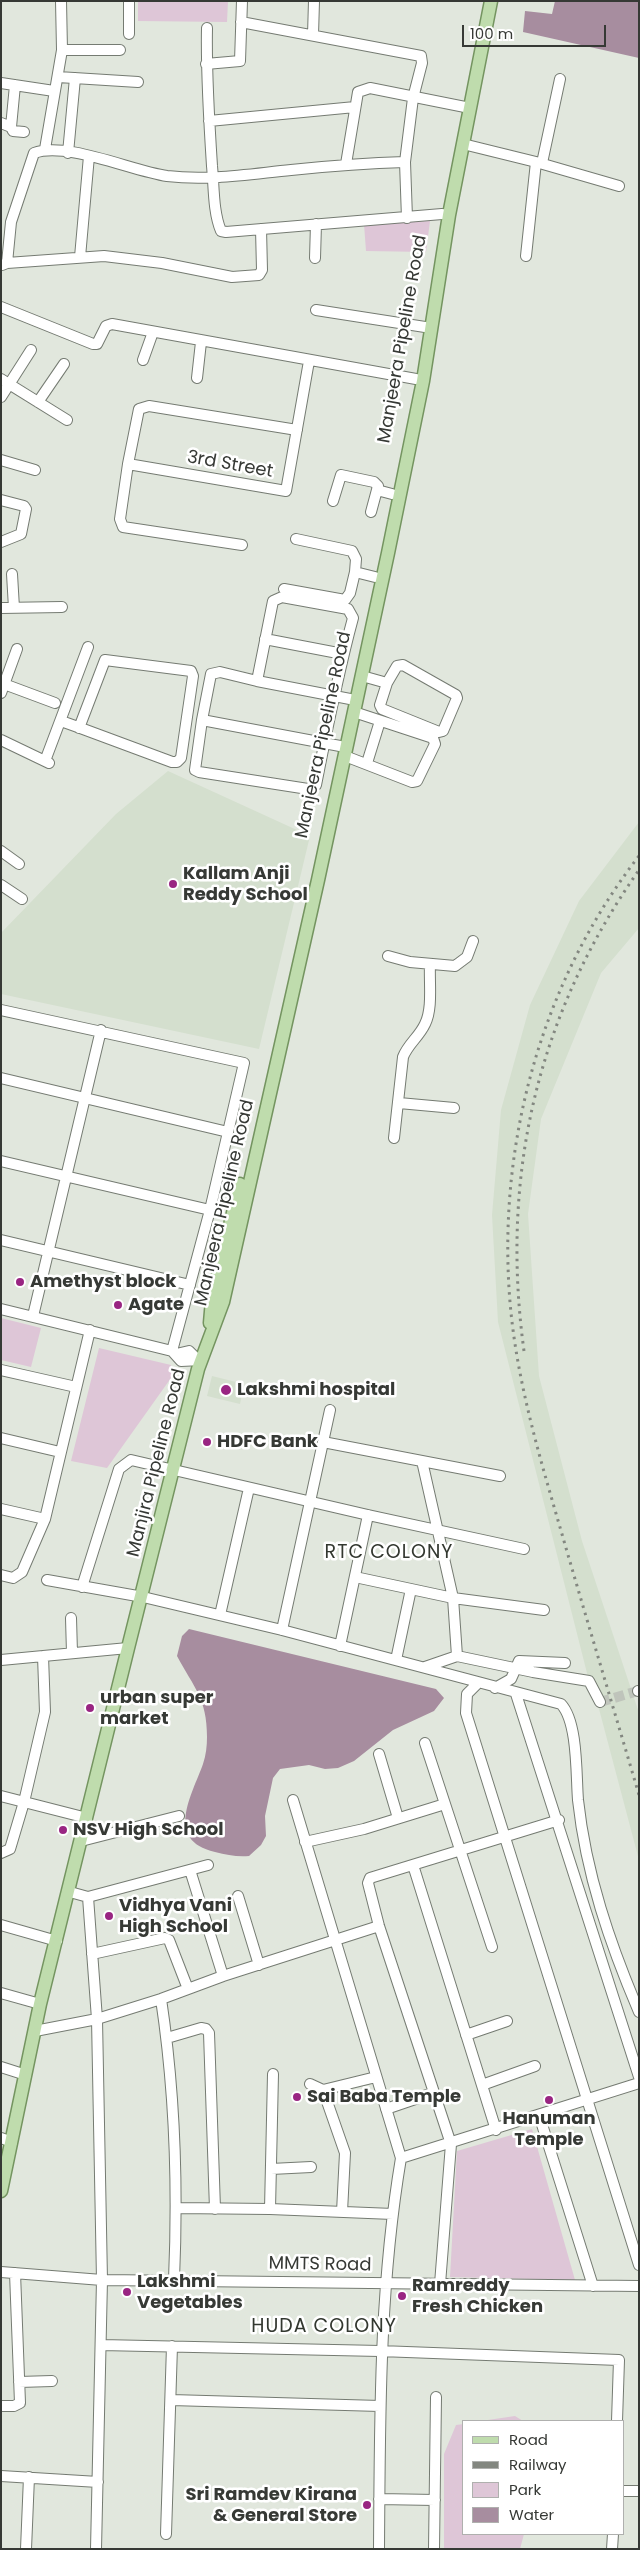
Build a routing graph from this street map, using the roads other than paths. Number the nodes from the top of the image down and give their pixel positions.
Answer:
1 (61, 1) edge
2 (129, 1) edge
3 (242, 1) edge
4 (314, 1) edge
5 (484, 1) edge
6 (491, 1) edge
7 (241, 22) junction
8 (207, 28) dead end
9 (129, 34) dead end
10 (313, 35) junction
11 (62, 50) junction
12 (120, 50) dead end
13 (206, 64) junction
14 (58, 77) junction
15 (75, 78) junction
16 (560, 79) dead end
17 (138, 82) dead end
18 (1, 83) edge
19 (15, 85) junction
20 (54, 91) junction
21 (413, 98) junction
22 (355, 107) junction
23 (464, 107) junction
24 (209, 121) junction
25 (6, 125) edge
26 (24, 132) dead end
27 (463, 144) junction
28 (45, 149) junction
29 (68, 153) junction
30 (89, 156) junction
31 (405, 162) junction
32 (539, 163) junction
33 (346, 164) junction
34 (213, 178) junction
35 (619, 186) dead end
36 (442, 214) junction
37 (407, 218) junction
38 (316, 224) junction
39 (261, 229) junction
40 (526, 256) dead end
41 (80, 257) junction
42 (315, 258) dead end
43 (4, 264) edge
44 (1, 307) edge
45 (316, 310) dead end
46 (425, 327) junction
47 (153, 332) junction
48 (201, 342) junction
49 (31, 350) dead end
50 (144, 360) dead end
51 (308, 361) junction
52 (64, 364) dead end
53 (196, 378) dead end
54 (416, 379) junction
55 (6, 382) edge
56 (1, 397) edge
57 (38, 402) junction
58 (67, 420) dead end
59 (297, 430) junction
60 (1, 460) edge
61 (128, 464) junction
62 (35, 470) dead end
63 (377, 490) junction
64 (392, 494) junction
65 (1, 500) edge
66 (333, 500) dead end
67 (371, 512) dead end
68 (296, 539) dead end
69 (1, 542) edge
70 (242, 545) dead end
71 (384, 552) junction
72 (355, 572) junction
73 (12, 574) dead end
74 (375, 577) junction
75 (284, 589) dead end
76 (1, 608) edge
77 (14, 608) junction
78 (62, 608) dead end
79 (265, 640) junction
80 (88, 647) dead end
81 (16, 648) dead end
82 (343, 654) junction
83 (82, 664) junction
84 (100, 670) junction
85 (362, 676) junction
86 (257, 681) junction
87 (387, 683) junction
88 (3, 689) edge
89 (334, 696) junction
90 (350, 699) junction
91 (55, 703) dead end
92 (354, 712) junction
93 (202, 720) junction
94 (60, 721) junction
95 (380, 721) junction
96 (79, 728) junction
97 (1, 740) edge
98 (324, 743) junction
99 (342, 751) junction
100 (367, 763) junction
101 (1, 851) edge
102 (19, 864) dead end
103 (1, 884) edge
104 (22, 899) dead end
105 (473, 941) dead end
106 (388, 956) dead end
107 (430, 964) junction
108 (1, 1010) edge
109 (101, 1030) junction
110 (1, 1078) edge
111 (85, 1098) junction
112 (399, 1103) junction
113 (454, 1108) dead end
114 (228, 1132) junction
115 (394, 1138) dead end
116 (1, 1161) edge
117 (66, 1176) junction
118 (210, 1210) junction
119 (1, 1240) edge
120 (49, 1251) junction
121 (190, 1284) junction
122 (1, 1309) edge
123 (34, 1316) junction
124 (90, 1330) junction
125 (208, 1338) joint
126 (174, 1352) junction
127 (199, 1360) junction
128 (1, 1370) edge
129 (76, 1387) junction
130 (330, 1410) dead end
131 (1, 1438) edge
132 (323, 1442) junction
133 (60, 1452) junction
134 (422, 1461) junction
135 (173, 1469) junction
136 (500, 1476) dead end
137 (249, 1488) junction
138 (311, 1501) junction
139 (1, 1509) edge
140 (368, 1515) junction
141 (46, 1519) junction
142 (436, 1530) junction
143 (524, 1548) dead end
144 (1, 1575) edge
145 (355, 1577) junction
146 (47, 1580) dead end
147 (82, 1587) junction
148 (411, 1589) junction
149 (142, 1597) junction
150 (453, 1598) junction
151 (544, 1610) dead end
152 (220, 1615) junction
153 (71, 1618) dead end
154 (282, 1630) junction
155 (340, 1646) junction
156 (128, 1648) junction
157 (72, 1653) junction
158 (43, 1656) junction
159 (457, 1656) junction
160 (1, 1660) edge
161 (396, 1660) junction
162 (565, 1663) dead end
163 (425, 1667) junction
164 (514, 1668) junction
165 (478, 1683) junction
166 (495, 1688) junction
167 (516, 1694) junction
168 (600, 1702) dead end
169 (425, 1742) dead end
170 (380, 1754) dead end
171 (1, 1796) edge
172 (293, 1800) dead end
173 (24, 1802) junction
174 (445, 1804) junction
175 (179, 1816) dead end
176 (87, 1818) junction
177 (398, 1818) junction
178 (559, 1820) junction
179 (505, 1838) junction
180 (82, 1841) junction
181 (305, 1842) junction
182 (460, 1851) junction
183 (1, 1854) edge
184 (208, 1864) dead end
185 (413, 1865) junction
186 (190, 1870) junction
187 (70, 1892) junction
188 (238, 1896) dead end
189 (88, 1897) junction
190 (1, 1924) edge
191 (379, 1926) junction
192 (608, 1934) junction
193 (596, 1939) junction
194 (56, 1941) junction
195 (334, 1941) junction
196 (492, 1947) dead end
197 (92, 1954) junction
198 (616, 1959) junction
199 (259, 1965) junction
200 (604, 1966) junction
201 (223, 1976) junction
202 (188, 1989) junction
203 (1, 1993) edge
204 (161, 1999) junction
205 (40, 2004) junction
206 (639, 2012) edge
207 (97, 2019) junction
208 (507, 2020) dead end
209 (35, 2031) junction
210 (466, 2035) junction
211 (167, 2038) junction
212 (535, 2066) dead end
213 (1, 2067) edge
214 (273, 2074) dead end
215 (26, 2075) junction
216 (639, 2077) edge
217 (376, 2078) junction
218 (639, 2083) edge
219 (310, 2084) dead end
220 (482, 2085) junction
221 (323, 2090) junction
222 (433, 2092) junction
223 (588, 2099) junction
224 (386, 2109) junction
225 (539, 2115) junction
226 (496, 2130) junction
227 (7, 2140) edge
228 (451, 2144) junction
229 (401, 2158) junction
230 (311, 2166) dead end
231 (271, 2169) junction
232 (1, 2191) edge
233 (177, 2208) junction
234 (215, 2209) junction
235 (270, 2209) junction
236 (342, 2212) junction
237 (393, 2214) junction
238 (639, 2265) edge
239 (1, 2272) edge
240 (15, 2273) junction
241 (102, 2280) junction
242 (174, 2280) junction
243 (385, 2282) junction
244 (440, 2284) junction
245 (592, 2286) junction
246 (639, 2286) edge
247 (101, 2345) junction
248 (172, 2346) junction
249 (380, 2351) junction
250 (19, 2382) junction
251 (52, 2382) dead end
252 (436, 2396) dead end
253 (171, 2400) junction
254 (1, 2406) edge
255 (380, 2406) junction
256 (617, 2420) edge
257 (1, 2476) edge
258 (29, 2478) junction
259 (98, 2482) junction
260 (625, 2491) edge
261 (639, 2492) edge
262 (379, 2498) junction
263 (435, 2500) junction
264 (166, 2534) dead end
265 (613, 2535) edge
266 (26, 2549) edge
267 (96, 2549) edge
268 (379, 2549) edge
269 (434, 2549) edge
270 (612, 2549) edge

1 - 11 street
2 - 9 street
3 - 7 street
4 - 10 street
5 - 23 main road, Manjeera Pipeline Road
6 - 27 main road, Manjeera Pipeline Road
7 - 10 street
7 - 13 street
8 - 13 street
10 - 21 street
11 - 12 street
11 - 14 street
13 - 24 street
14 - 15 street
14 - 20 street
15 - 17 street
15 - 29 street
16 - 32 street
18 - 19 street
19 - 20 street
19 - 25 street
20 - 28 street
21 - 22 street
21 - 23 street
21 - 31 street
22 - 24 street
22 - 33 street
23 - 36 main road, Manjeera Pipeline Road
24 - 34 street
25 - 26 street
27 - 32 street
27 - 71 main road, Manjeera Pipeline Road
28 - 29 street
28 - 43 street
29 - 30 street
30 - 34 street
30 - 41 street
31 - 33 street
31 - 37 street
32 - 35 street
32 - 40 street
33 - 34 street
34 - 39 street
36 - 37 street
36 - 46 main road, Manjeera Pipeline Road
37 - 38 street
38 - 39 street
38 - 42 street
39 - 41 street
41 - 43 street
44 - 47 street
45 - 46 street
46 - 54 main road, Manjeera Pipeline Road
47 - 48 street
47 - 50 street
48 - 51 street
48 - 53 street
49 - 55 street
51 - 54 street
51 - 59 street, 3rd Street
52 - 57 street
54 - 64 main road, Manjeera Pipeline Road
55 - 56 street
55 - 57 street
57 - 58 street
59 - 61 street
59 - 61 street, 3rd Street
60 - 62 street
61 - 70 street
63 - 64 street
63 - 66 street
63 - 67 street
64 - 71 main road, Manjeera Pipeline Road
65 - 69 street
68 - 72 street
71 - 74 main road, Manjeera Pipeline Road
71 - 85 main road, Manjeera Pipeline Road
72 - 74 street
72 - 75 street
73 - 77 street
74 - 90 main road, Manjeera Pipeline Road
76 - 77 street
77 - 78 street
79 - 82 street
79 - 82 street
79 - 86 street
80 - 83 street
81 - 88 street
82 - 89 street
83 - 84 street
83 - 94 street
84 - 96 street
84 - 96 street
85 - 87 street
85 - 92 main road, Manjeera Pipeline Road
86 - 89 street
86 - 93 street
87 - 87 street
88 - 91 street
89 - 90 street
89 - 98 street
90 - 99 main road, Manjeera Pipeline Road
92 - 95 street
92 - 99 main road, Manjeera Pipeline Road
93 - 98 street
93 - 98 street
94 - 96 street
94 - 97 street
95 - 100 street
95 - 100 street
98 - 99 street
99 - 100 street
99 - 125 main road, Manjeera Pipeline Road
101 - 102 street
103 - 104 street
105 - 107 street
106 - 107 street
107 - 112 street
108 - 109 street
109 - 111 street
109 - 114 street
110 - 111 street
111 - 114 street
111 - 117 street
112 - 113 street
112 - 115 street
114 - 118 street
116 - 117 street
117 - 118 street
117 - 120 street
118 - 121 street
119 - 120 street
120 - 121 street
120 - 123 street
121 - 126 street
122 - 123 street
123 - 124 street
124 - 126 street
124 - 129 street
125 - 127 main road, Manjira Pipeline Road
126 - 127 street
127 - 135 main road, Manjira Pipeline Road
128 - 129 street
129 - 133 street
130 - 132 street
131 - 133 street
132 - 134 street
132 - 138 street
133 - 141 street
134 - 136 street
134 - 142 street
135 - 137 street
135 - 147 street
135 - 149 main road, Manjira Pipeline Road
137 - 138 street
137 - 152 street
138 - 140 street
138 - 154 street
139 - 141 street
140 - 142 street
140 - 145 street
141 - 144 street
142 - 143 street
142 - 150 street
145 - 148 street
145 - 155 street
146 - 147 street
147 - 149 street
148 - 150 street
148 - 161 street
149 - 152 street
149 - 156 main road, Manjira Pipeline Road
150 - 151 street
150 - 159 street
152 - 154 street
153 - 157 street
154 - 155 street
155 - 161 street
156 - 157 street
156 - 176 main road, Manjira Pipeline Road
157 - 158 street
158 - 160 street
158 - 173 street
159 - 163 street
159 - 164 street
161 - 163 street
162 - 164 street
163 - 165 street
164 - 166 street
164 - 168 street
165 - 166 street
165 - 179 street
166 - 167 street
167 - 178 street
167 - 192 street
169 - 174 street
170 - 177 street
171 - 173 street
172 - 181 street
173 - 176 street
173 - 183 street
174 - 177 street
174 - 182 street
175 - 180 street
176 - 180 main road, Manjira Pipeline Road
177 - 181 street
178 - 179 street
178 - 193 street
179 - 182 street
179 - 223 street
180 - 187 main road, Manjira Pipeline Road
181 - 195 street
182 - 185 street
182 - 196 street
184 - 186 street
185 - 191 street
185 - 210 street
186 - 189 street
186 - 201 street
187 - 189 street
187 - 194 main road, Manjira Pipeline Road
188 - 199 street
189 - 197 street
190 - 194 street
191 - 195 street
191 - 222 street
192 - 193 street
192 - 198 street
193 - 200 street
194 - 205 main road, Manjira Pipeline Road
195 - 199 street
195 - 217 street
197 - 202 street
197 - 207 street
198 - 200 street
198 - 206 street
199 - 201 street
200 - 216 street
201 - 202 street
202 - 204 street
203 - 205 street
204 - 207 street
204 - 211 street
205 - 209 main road, Manjira Pipeline Road
207 - 209 street
207 - 241 street
208 - 210 street
209 - 215 main road, Manjira Pipeline Road
210 - 220 street
211 - 233 street
211 - 234 street
212 - 220 street
213 - 215 street
214 - 231 street
215 - 227 main road, Manjira Pipeline Road
217 - 221 street
217 - 224 street
218 - 223 street
219 - 221 street
220 - 226 street
221 - 236 street
222 - 224 street
222 - 228 street
223 - 225 street
223 - 238 street
224 - 229 street
225 - 226 street
225 - 245 street
226 - 228 street
227 - 232 main road, Manjira Pipeline Road
228 - 229 street
228 - 244 street
229 - 237 street
230 - 231 street
231 - 235 street
233 - 234 street
233 - 242 street
234 - 235 street
235 - 236 street
236 - 237 street
237 - 243 street
239 - 240 street, MMTS Road
240 - 241 street, MMTS Road
240 - 250 street
241 - 242 street, MMTS Road
241 - 247 street
242 - 243 street, MMTS Road
243 - 244 street, MMTS Road
243 - 249 street
244 - 245 street, MMTS Road
245 - 246 street, MMTS Road
247 - 248 street
247 - 259 street
248 - 249 street
248 - 253 street
249 - 255 street
249 - 256 street
250 - 251 street
250 - 254 street
252 - 263 street
253 - 255 street
253 - 264 street
255 - 262 street
257 - 258 street
258 - 259 street
258 - 266 street
259 - 267 street
260 - 261 street
262 - 263 street
262 - 268 street
263 - 269 street
265 - 270 street

